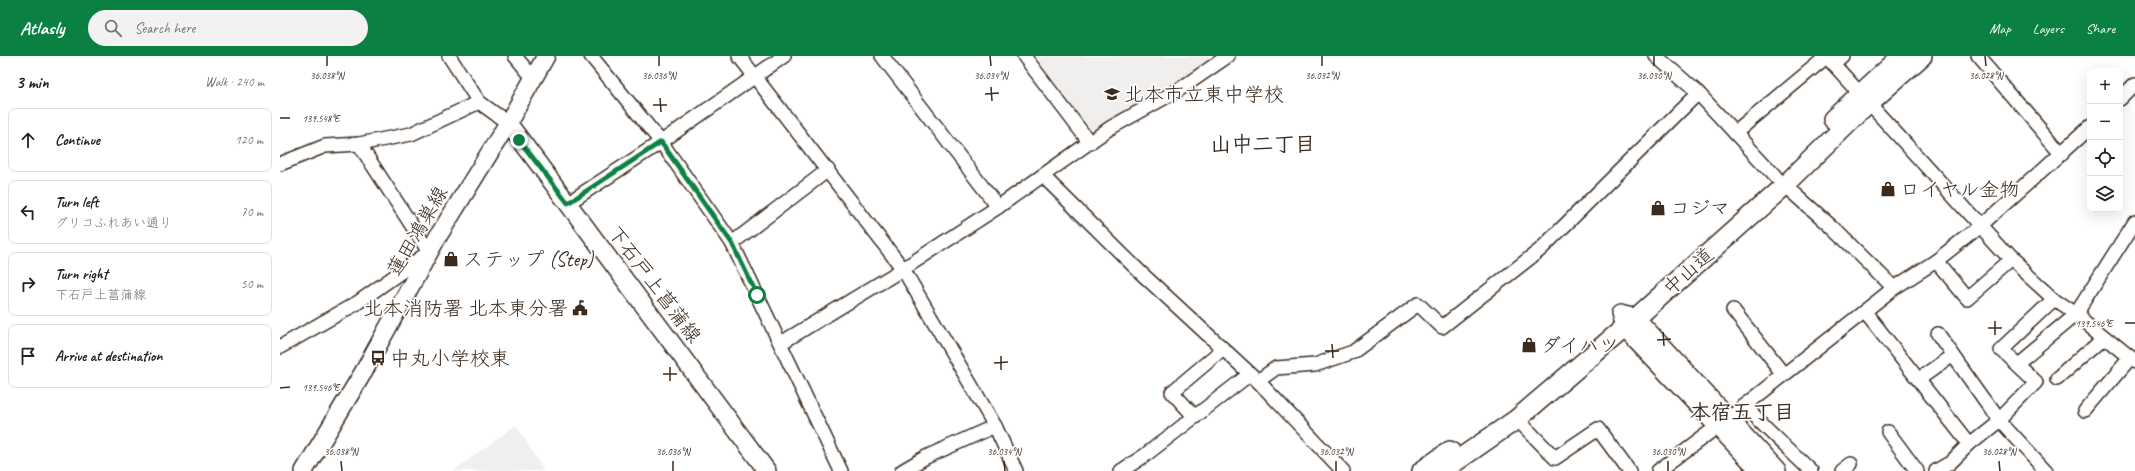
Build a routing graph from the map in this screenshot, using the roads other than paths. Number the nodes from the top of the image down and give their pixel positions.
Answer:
1 (449, 56) edge
2 (515, 56) edge
3 (546, 56) edge
4 (591, 56) edge
5 (739, 56) edge
6 (784, 56) edge
7 (882, 56) edge
8 (1024, 56) edge
9 (1228, 56) edge
10 (1656, 56) edge
11 (1902, 56) edge
12 (1922, 56) edge
13 (1978, 56) edge
14 (1832, 58) edge
15 (754, 77) junction
16 (533, 78) junction
17 (2135, 84) edge
18 (1698, 93) junction
19 (2123, 96) edge
20 (1864, 98) junction
21 (479, 102) junction
22 (508, 123) junction
23 (2087, 130) edge
24 (1735, 133) junction
25 (661, 142) junction
26 (1090, 142) junction
27 (359, 144) junction
28 (2062, 154) junction
29 (280, 164) edge
30 (828, 170) junction
31 (1043, 176) junction
32 (1780, 181) junction
33 (568, 203) junction
34 (998, 207) junction
35 (2134, 225) edge
36 (1979, 227) junction
37 (732, 243) junction
38 (429, 252) junction
39 (2011, 260) junction
40 (1936, 261) junction
41 (903, 269) junction
42 (1894, 288) junction
43 (2054, 299) junction
44 (1733, 310) dead end
45 (1865, 312) junction
46 (2076, 314) junction
47 (1627, 320) junction
48 (1938, 334) dead end
49 (2104, 337) junction
50 (781, 343) junction
51 (280, 347) edge
52 (1224, 349) junction
53 (1953, 356) junction
54 (2132, 360) edge
55 (2017, 363) junction
56 (1784, 375) junction
57 (1254, 378) junction
58 (1919, 379) junction
59 (2057, 379) dead end
60 (1744, 406) junction
61 (2085, 411) dead end
62 (1195, 417) junction
63 (1517, 419) junction
64 (1999, 420) junction
65 (1723, 422) junction
66 (995, 426) junction
67 (1888, 432) dead end
68 (1969, 444) junction
69 (1953, 467) edge
70 (304, 471) edge
71 (767, 471) edge
72 (841, 471) edge
73 (902, 471) edge
74 (1016, 471) edge
75 (1121, 471) edge
76 (1343, 471) edge
77 (1422, 471) edge
78 (1442, 471) edge
79 (1630, 471) edge
80 (1658, 471) edge
81 (1760, 471) edge
82 (1777, 471) edge
83 (1811, 471) edge
84 (1917, 471) edge
85 (1936, 471) edge
86 (2046, 471) edge

1 - 21 street
2 - 16 street
3 - 16 main road, 蓮田鴻巣線
4 - 25 street
5 - 15 street
6 - 15 street
7 - 34 street
8 - 26 street
9 - 26 street
10 - 18 street
11 - 20 highway, 中山道
12 - 20 highway, 中山道
13 - 28 street
14 - 20 street
14 - 24 street
15 - 25 street
15 - 30 street
16 - 22 main road, 蓮田鴻巣線
17 - 19 street
18 - 24 street
18 - 57 street
20 - 32 highway, 中山道
20 - 36 street
21 - 22 street
21 - 27 street
22 - 33 main road, 下石戸上菖蒲線
22 - 38 main road, 蓮田鴻巣線
23 - 28 street
24 - 32 street
25 - 33 street
25 - 37 street
26 - 31 street
27 - 29 street
27 - 38 street
28 - 36 street
30 - 37 street
30 - 41 street
31 - 34 street
31 - 52 street
32 - 42 street
32 - 47 highway, 中山道
33 - 71 main road, 下石戸上菖蒲線
34 - 41 street
35 - 46 street
36 - 39 street
36 - 40 street
37 - 50 street
38 - 51 street
38 - 70 main road, 蓮田鴻巣線
39 - 40 street
39 - 43 street
40 - 42 street
41 - 50 street
41 - 66 street
42 - 45 street
43 - 46 street
43 - 55 street
44 - 56 street
45 - 56 street
45 - 58 street
46 - 49 street
46 - 55 street
47 - 63 highway, 中山道
47 - 65 main road
47 - 77 highway, 中山道
48 - 53 street
49 - 54 street
49 - 59 street
50 - 72 street
52 - 57 street
52 - 62 street
53 - 58 street
53 - 64 street
54 - 61 street
55 - 64 street
56 - 60 street
57 - 62 street
57 - 76 street
58 - 68 street
60 - 65 street
60 - 83 street
62 - 75 street
63 - 78 highway, 中山道
63 - 79 street
64 - 68 street
64 - 86 street
65 - 80 street
65 - 81 main road
65 - 82 main road
66 - 73 street
66 - 74 street
67 - 84 street
68 - 69 street
69 - 85 street

